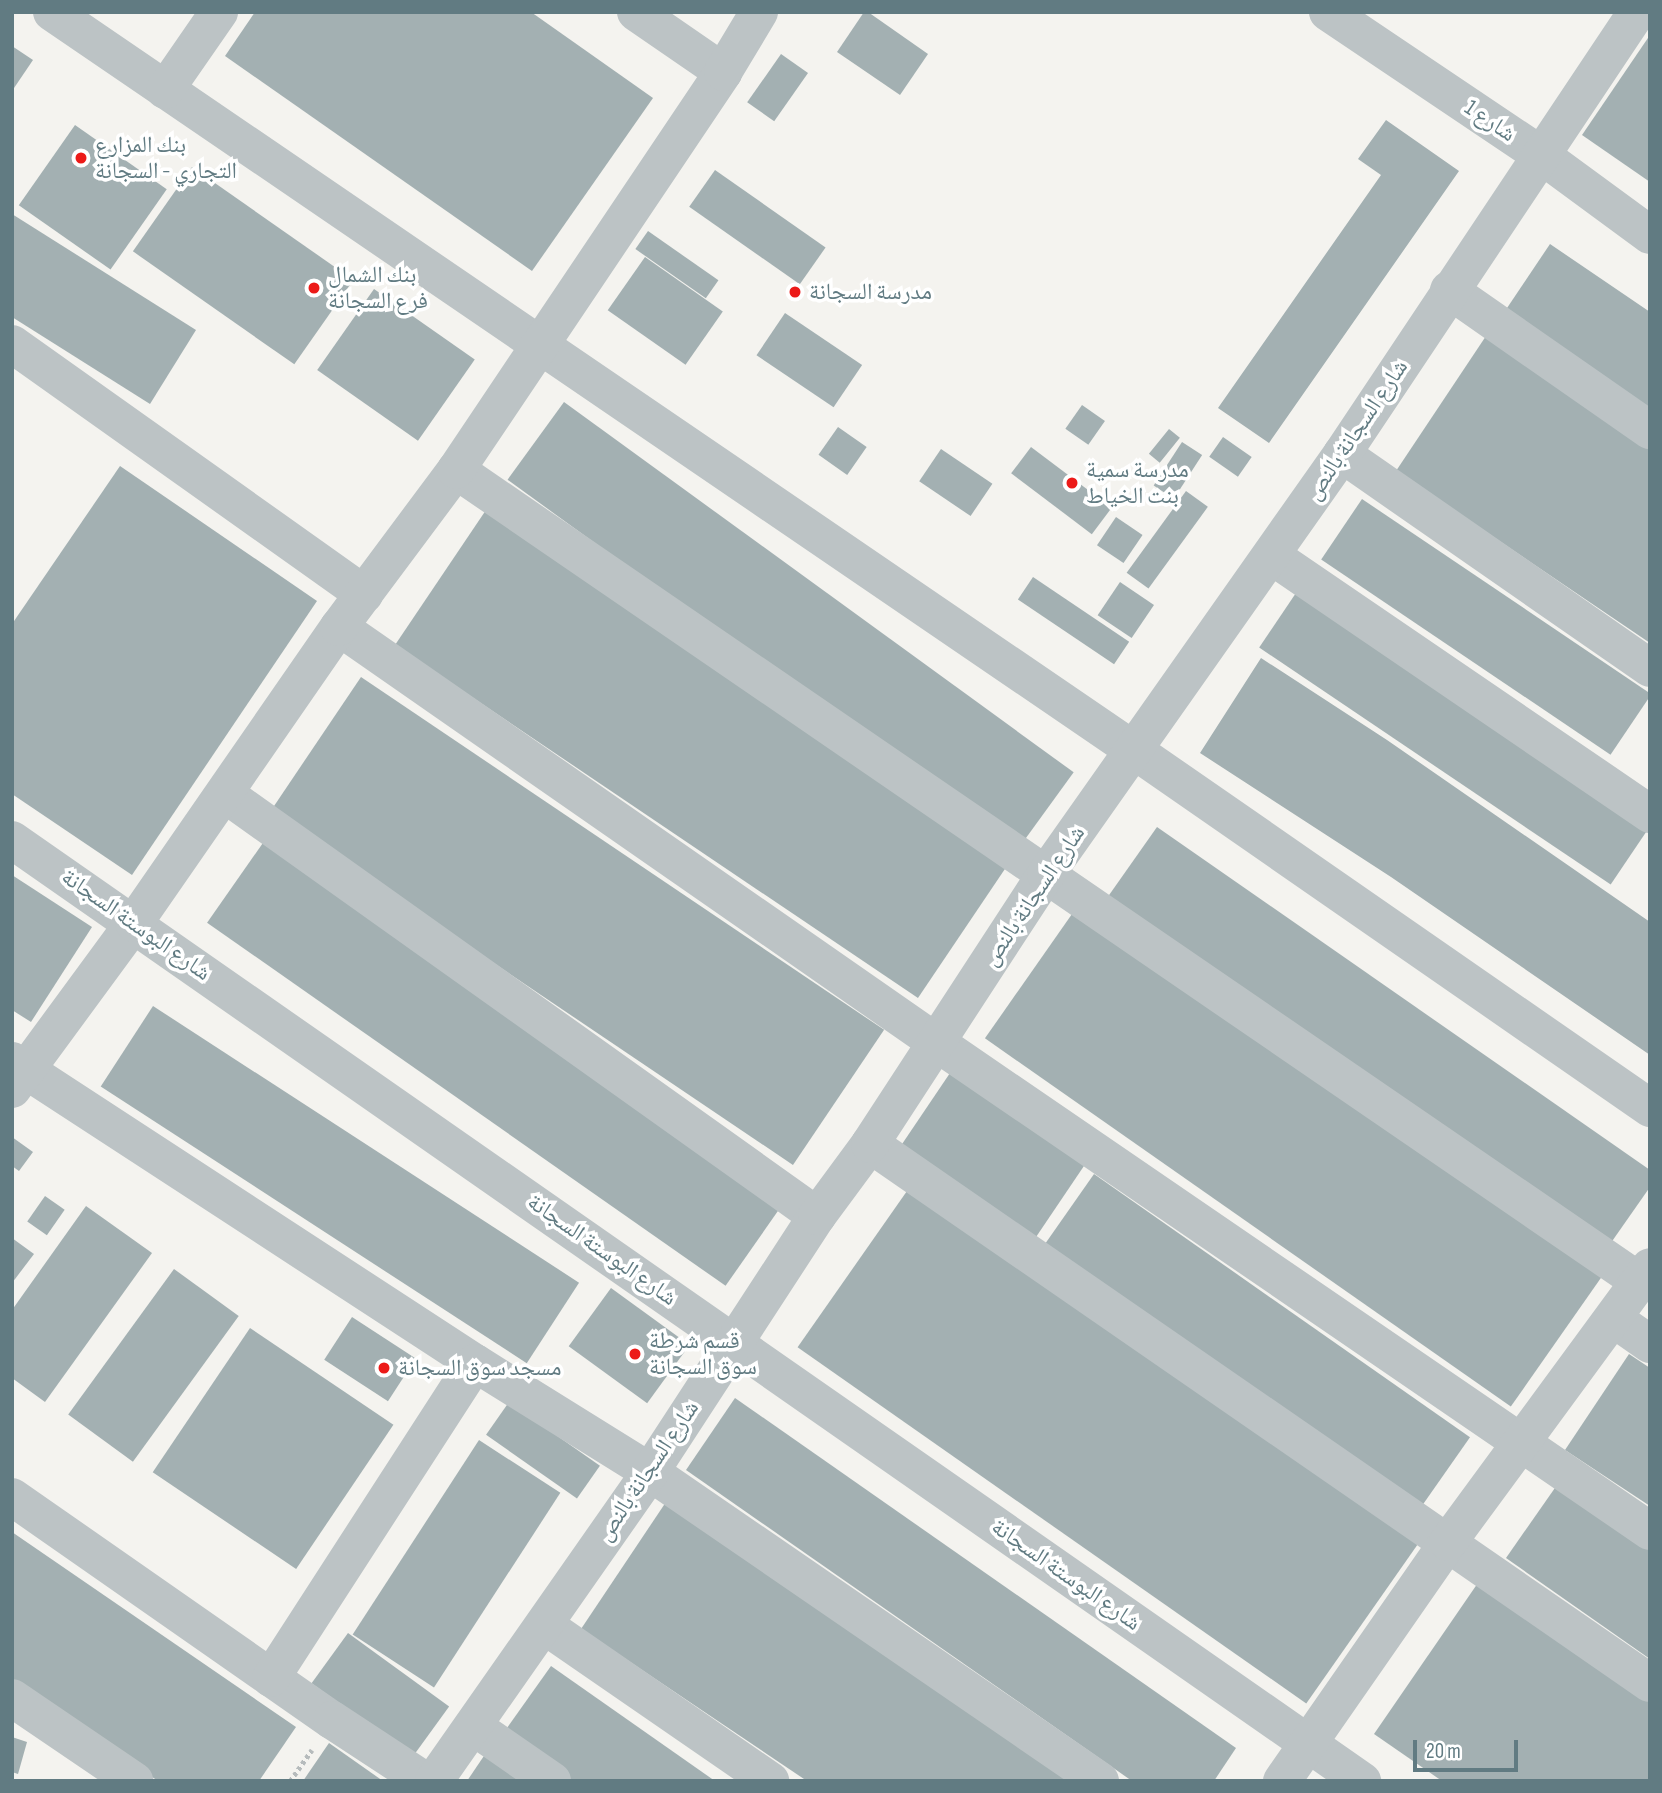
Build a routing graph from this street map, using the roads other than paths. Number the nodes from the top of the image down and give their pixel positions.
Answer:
1 (52, 12) edge
2 (219, 12) edge
3 (635, 12) edge
4 (759, 12) edge
5 (1328, 12) edge
6 (1637, 12) edge
7 (723, 72) junction
8 (165, 90) junction
9 (1541, 155) junction
10 (1650, 234) edge
11 (1449, 290) junction
12 (12, 344) edge
13 (540, 345) junction
14 (1650, 430) edge
15 (1342, 454) junction
16 (456, 470) junction
17 (1272, 555) junction
18 (364, 594) junction
19 (339, 627) junction
20 (1650, 668) edge
21 (1135, 751) junction
22 (225, 794) junction
23 (1650, 814) edge
24 (12, 840) edge
25 (1046, 874) junction
26 (134, 923) junction
27 (937, 1044) junction
28 (17, 1074) edge
29 (1650, 1108) edge
30 (870, 1144) junction
31 (817, 1216) junction
32 (1645, 1275) edge
33 (1614, 1319) junction
34 (734, 1342) junction
35 (1650, 1344) edge
36 (475, 1363) junction
37 (1521, 1442) junction
38 (650, 1472) junction
39 (12, 1497) edge
40 (1650, 1531) edge
41 (1448, 1542) junction
42 (544, 1625) junction
43 (271, 1678) junction
44 (1650, 1683) edge
45 (12, 1698) edge
46 (474, 1727) junction
47 (1308, 1744) junction
48 (134, 1781) edge
49 (425, 1781) edge
50 (434, 1781) edge
51 (552, 1781) edge
52 (770, 1781) edge
53 (1100, 1781) edge
54 (1282, 1781) edge
55 (1362, 1781) edge

1 - 8 street
2 - 8 street
3 - 7 street
4 - 7 street
5 - 9 street, شارع 1
6 - 9 street, شارع السجانة بالنص
7 - 13 street
8 - 13 street
9 - 10 street, شارع 1
9 - 11 street, شارع السجانة بالنص
11 - 14 street
11 - 15 street, شارع السجانة بالنص
12 - 18 street
13 - 16 street
13 - 21 street
15 - 17 street, شارع السجانة بالنص
15 - 20 street
16 - 18 street
16 - 25 street
17 - 21 street, شارع السجانة بالنص
17 - 23 street
18 - 19 street
19 - 22 street
19 - 27 street
21 - 25 street, شارع السجانة بالنص
21 - 29 street
22 - 26 street
22 - 31 street
24 - 26 street, شارع البوستة السجانة
25 - 27 street, شارع السجانة بالنص
25 - 32 street
26 - 28 street
26 - 34 street, شارع البوستة السجانة
27 - 30 street, شارع السجانة بالنص
27 - 37 street
28 - 36 street
30 - 31 street, شارع السجانة بالنص
30 - 41 street
31 - 34 street, شارع السجانة بالنص
32 - 33 street
33 - 35 street
33 - 37 street
34 - 38 street, شارع السجانة بالنص
34 - 47 street, شارع البوستة السجانة
36 - 38 street
36 - 43 street
37 - 40 street
37 - 41 street
38 - 42 street, شارع السجانة بالنص
38 - 53 street
39 - 43 street
41 - 44 street
41 - 47 street
42 - 46 street, شارع السجانة بالنص
42 - 52 street
43 - 49 street
45 - 48 street
46 - 50 street, شارع السجانة بالنص
46 - 51 street
47 - 54 street
47 - 55 street, شارع البوستة السجانة

